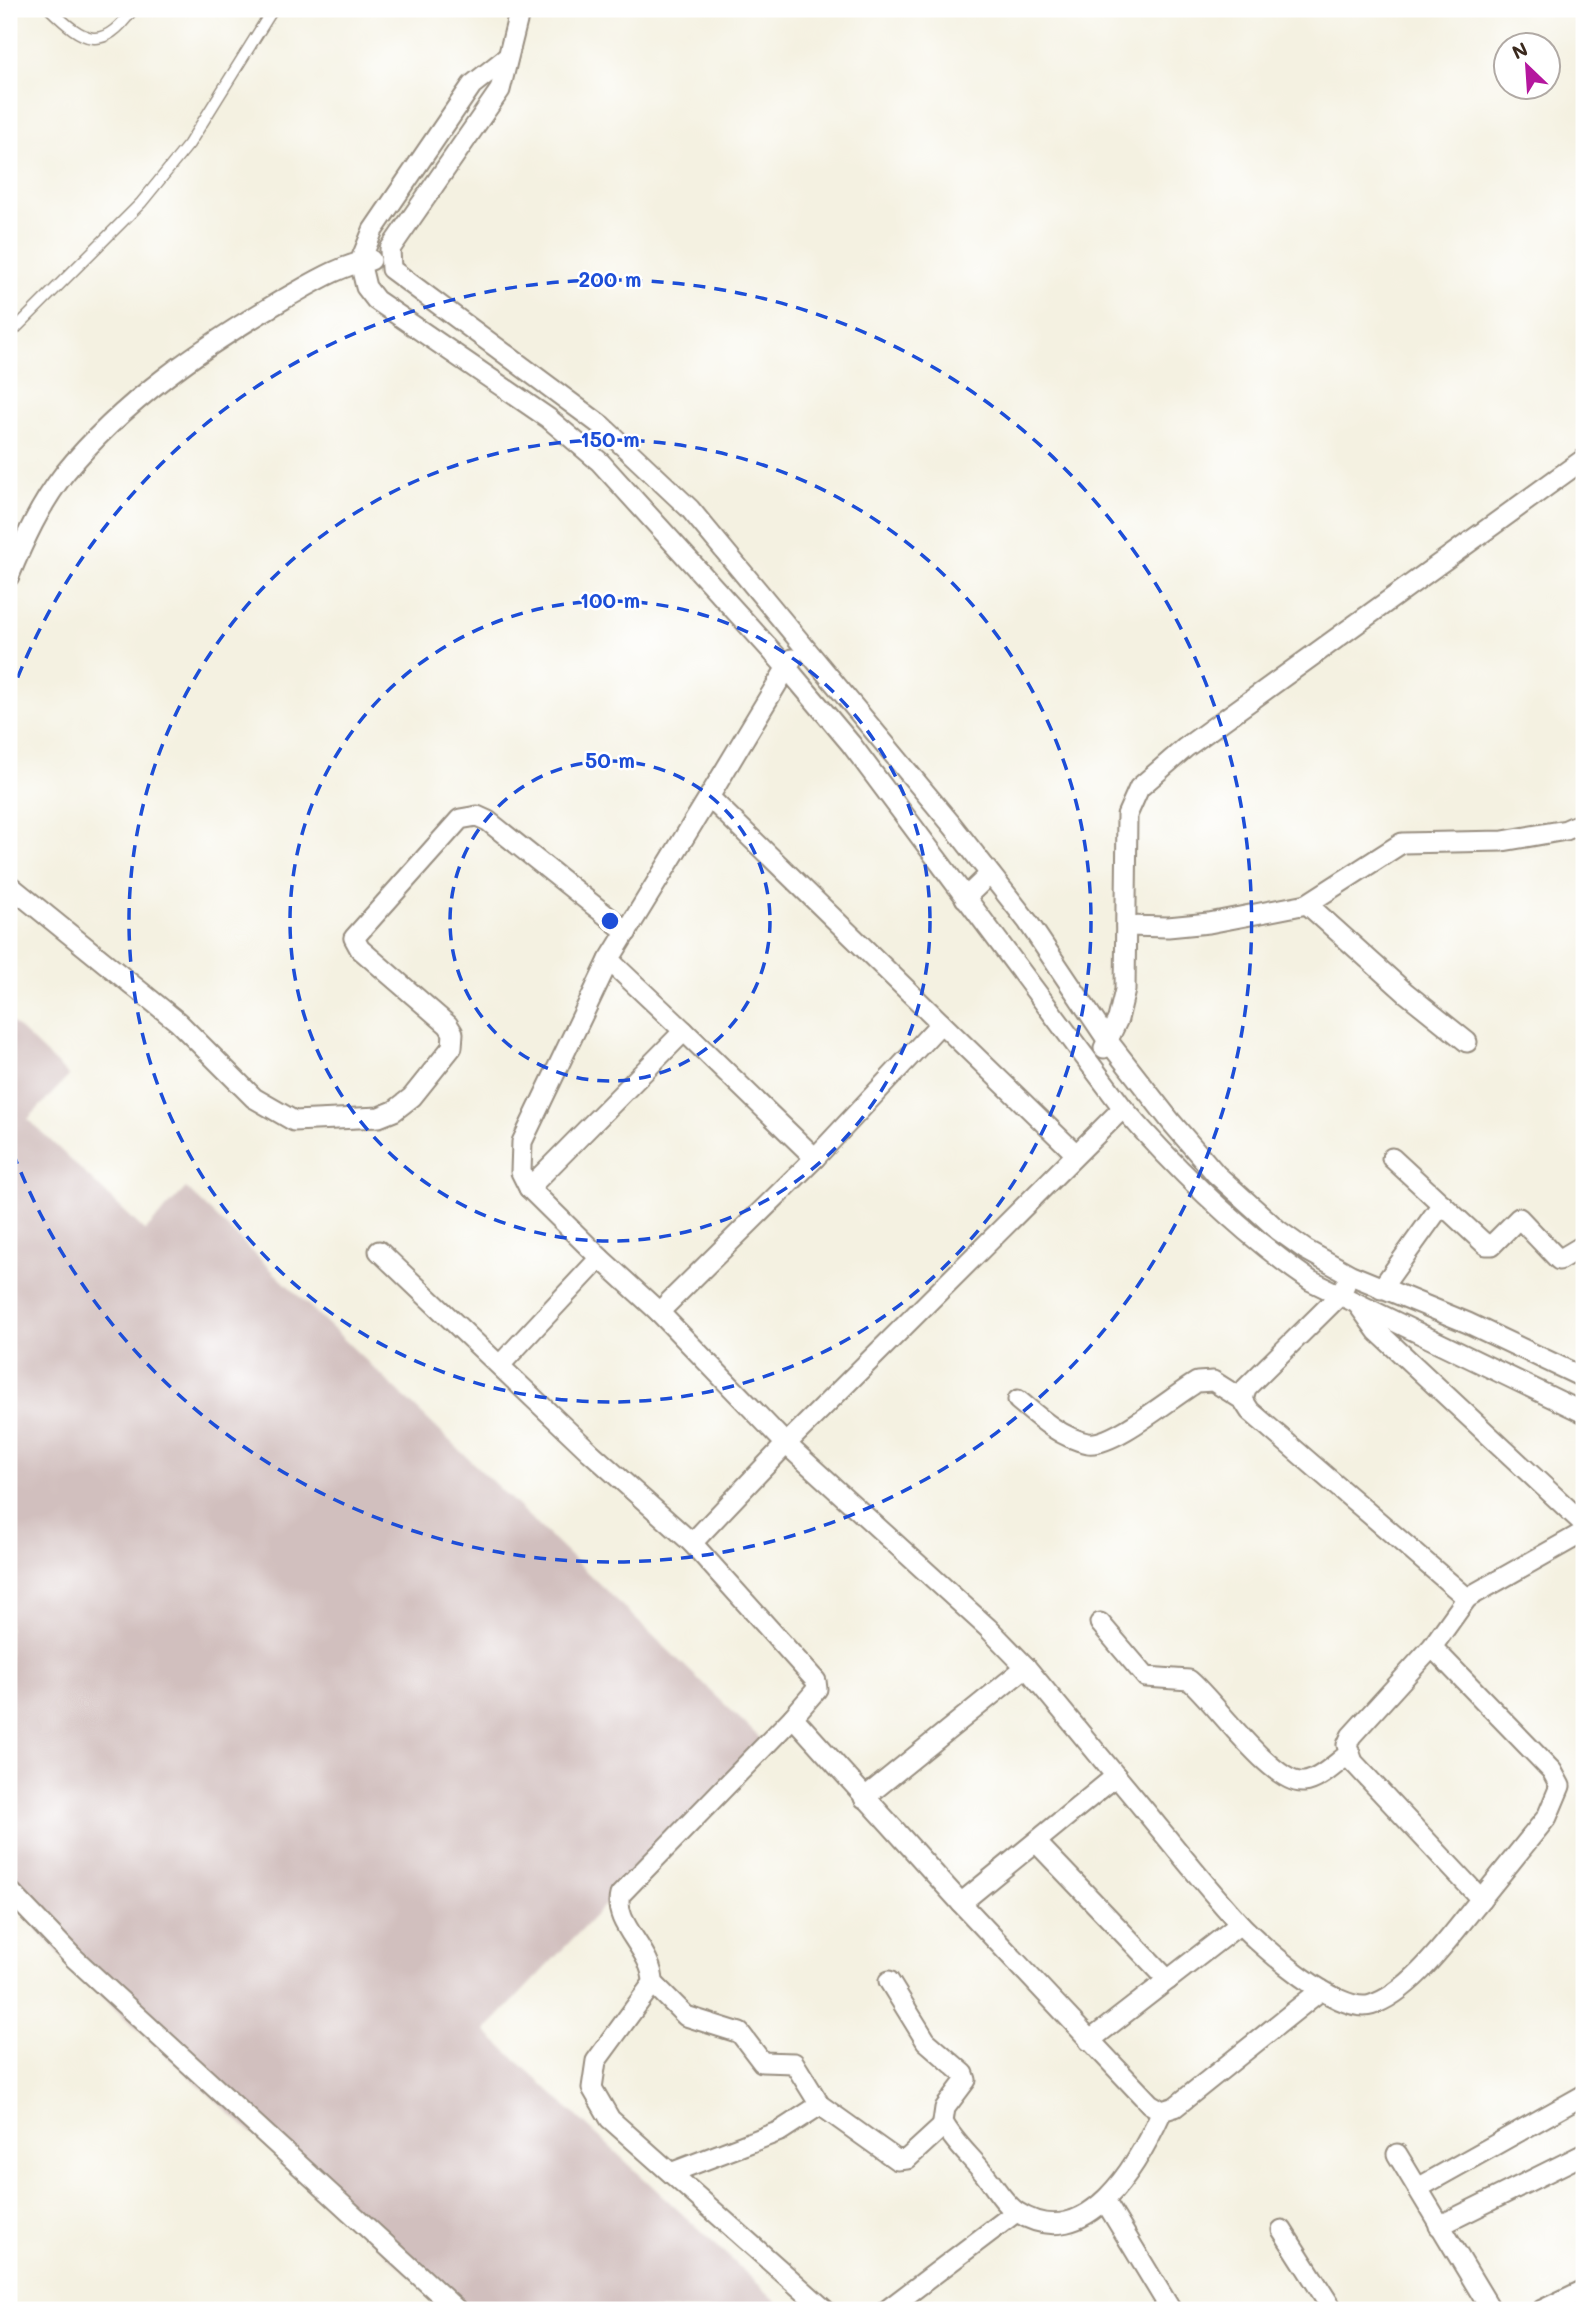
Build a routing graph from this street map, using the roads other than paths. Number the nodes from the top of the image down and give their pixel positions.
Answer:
1 (50, 9) edge
2 (133, 9) edge
3 (273, 9) edge
4 (520, 9) edge
5 (505, 59) junction
6 (389, 257) junction
7 (360, 262) junction
8 (9, 335) edge
9 (1583, 462) edge
10 (9, 576) edge
11 (802, 643) junction
12 (787, 668) junction
13 (709, 797) junction
14 (1584, 822) edge
15 (990, 874) junction
16 (9, 885) edge
17 (965, 898) junction
18 (1307, 904) junction
19 (613, 921) junction
20 (1126, 926) junction
21 (609, 960) junction
22 (941, 1023) junction
23 (684, 1031) junction
24 (1108, 1041) junction
25 (1467, 1042) dead end
26 (1093, 1067) junction
27 (1123, 1108) junction
28 (1076, 1154) junction
29 (815, 1158) junction
30 (1392, 1158) dead end
31 (528, 1188) junction
32 (1442, 1204) junction
33 (1584, 1245) edge
34 (379, 1251) dead end
35 (600, 1258) junction
36 (1351, 1275) junction
37 (1381, 1289) junction
38 (1339, 1296) junction
39 (1358, 1304) junction
40 (659, 1312) junction
41 (500, 1366) junction
42 (1584, 1378) edge
43 (1018, 1399) dead end
44 (1243, 1400) junction
45 (1584, 1413) edge
46 (786, 1444) junction
47 (1584, 1524) edge
48 (1584, 1532) edge
49 (692, 1543) junction
50 (1467, 1598) junction
51 (1100, 1623) dead end
52 (1432, 1647) junction
53 (1026, 1667) junction
54 (793, 1717) junction
55 (1349, 1754) junction
56 (1116, 1776) junction
57 (864, 1798) junction
58 (1037, 1842) junction
59 (9, 1890) edge
60 (1481, 1899) junction
61 (961, 1903) junction
62 (1240, 1924) junction
63 (1168, 1980) junction
64 (889, 1981) dead end
65 (653, 1983) junction
66 (1321, 1990) junction
67 (1089, 2040) junction
68 (1584, 2095) edge
69 (820, 2105) junction
70 (1162, 2111) junction
71 (944, 2125) junction
72 (1396, 2154) dead end
73 (1584, 2154) edge
74 (673, 2172) junction
75 (1418, 2188) junction
76 (1105, 2201) junction
77 (1016, 2212) junction
78 (1439, 2226) junction
79 (1283, 2230) dead end
80 (1584, 2290) edge
81 (457, 2310) edge
82 (825, 2310) edge
83 (887, 2310) edge
84 (1171, 2310) edge
85 (1333, 2310) edge
86 (1491, 2310) edge
87 (1542, 2310) edge

1 - 2 lane
3 - 8 lane
4 - 5 street
5 - 6 street
5 - 7 street
6 - 7 street
6 - 11 street
7 - 10 street
7 - 12 street
9 - 20 street
11 - 12 street
11 - 15 street
12 - 13 street
12 - 17 street
13 - 19 street
13 - 22 street
14 - 18 street
15 - 17 street
15 - 24 street
16 - 19 street
17 - 26 street
18 - 20 street
18 - 25 street
19 - 21 street
20 - 24 street
21 - 23 street
21 - 31 street
22 - 28 street
22 - 29 street
23 - 29 street
23 - 31 street
24 - 26 street
24 - 36 street
26 - 27 street
27 - 28 street
27 - 38 street
28 - 46 street
29 - 40 street
30 - 32 street
31 - 35 street
32 - 33 street
32 - 37 street
34 - 41 street
35 - 40 street
35 - 41 street
36 - 37 street
36 - 38 street
37 - 42 street
38 - 39 street
38 - 44 street
39 - 45 street
39 - 47 street
40 - 46 street
41 - 49 street
43 - 44 street
44 - 50 street
46 - 49 street
46 - 53 street
48 - 50 street
49 - 54 street
50 - 52 street
51 - 55 street
52 - 55 street
52 - 60 street
53 - 56 street
53 - 57 street
54 - 57 street
54 - 65 street
55 - 60 street
56 - 58 street
56 - 62 street
57 - 61 street
58 - 61 street
58 - 63 street
59 - 81 street
60 - 66 street
61 - 67 street
62 - 63 street
62 - 66 street
63 - 67 street
64 - 71 street
65 - 69 street
65 - 74 street
66 - 70 street
67 - 70 street
68 - 75 street
69 - 71 street
69 - 74 street
70 - 76 street
71 - 77 street
72 - 75 street
73 - 78 street
74 - 82 street
75 - 78 street
76 - 77 street
76 - 84 street
77 - 83 street
78 - 86 street
79 - 85 street
80 - 87 street

